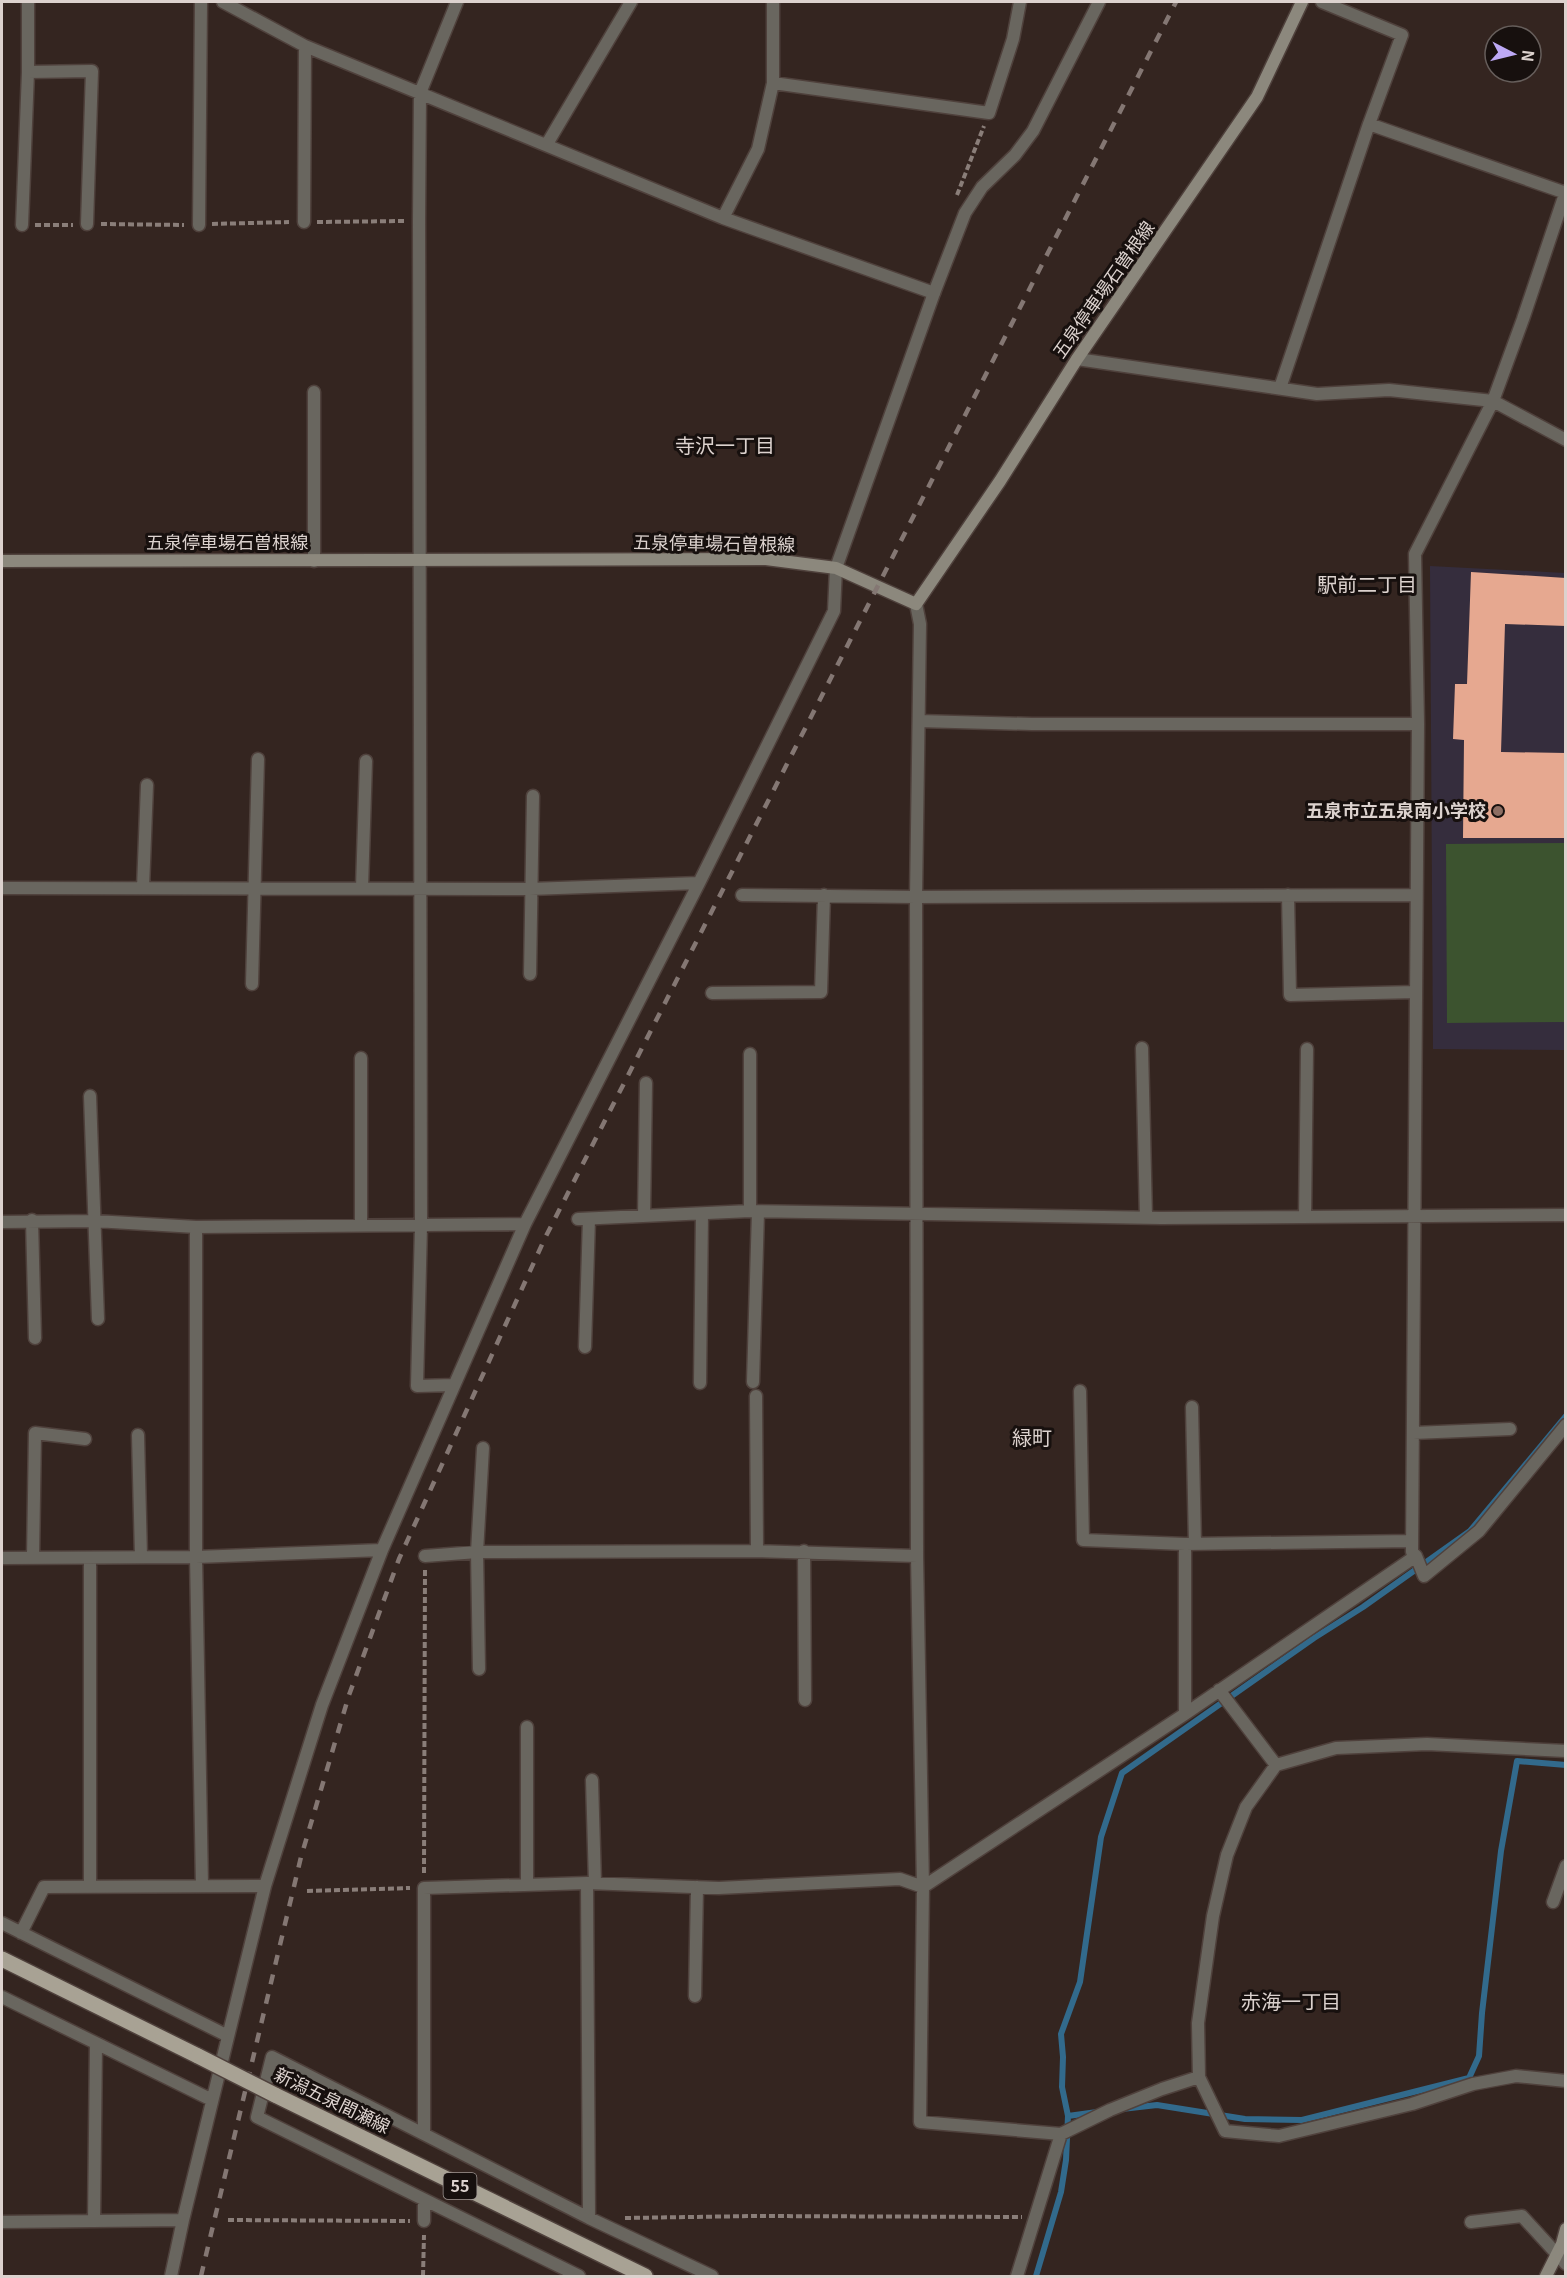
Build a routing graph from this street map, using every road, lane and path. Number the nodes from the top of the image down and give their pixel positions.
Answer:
1 (28, 2) edge
2 (201, 2) edge
3 (223, 2) edge
4 (457, 2) edge
5 (630, 2) edge
6 (773, 2) edge
7 (1020, 2) edge
8 (1099, 2) edge
9 (1302, 2) edge
10 (1322, 2) edge
11 (305, 46) junction
12 (28, 72) junction
13 (772, 83) junction
14 (420, 93) junction
15 (1369, 124) junction
16 (547, 144) junction
17 (1565, 192) edge
18 (723, 218) junction
19 (303, 222) dead end
20 (22, 225) dead end
21 (87, 225) dead end
22 (199, 225) dead end
23 (934, 293) junction
24 (1077, 359) junction
25 (1280, 388) junction
26 (314, 392) dead end
27 (1493, 401) junction
28 (1566, 440) edge
29 (2, 561) edge
30 (314, 561) junction
31 (421, 561) junction
32 (836, 568) junction
33 (915, 604) junction
34 (919, 721) junction
35 (1418, 724) junction
36 (258, 759) dead end
37 (366, 762) dead end
38 (147, 785) dead end
39 (533, 796) dead end
40 (699, 883) junction
41 (2, 888) edge
42 (143, 888) junction
43 (254, 888) junction
44 (362, 888) junction
45 (419, 888) junction
46 (530, 889) junction
47 (742, 895) dead end
48 (1288, 895) junction
49 (1416, 895) junction
50 (824, 896) junction
51 (916, 897) junction
52 (530, 974) dead end
53 (252, 984) dead end
54 (1415, 992) junction
55 (712, 993) dead end
56 (1142, 1048) dead end
57 (1307, 1049) dead end
58 (750, 1054) dead end
59 (361, 1059) dead end
60 (645, 1083) dead end
61 (90, 1096) dead end
62 (754, 1211) junction
63 (702, 1214) junction
64 (1566, 1215) edge
65 (644, 1216) junction
66 (918, 1216) junction
67 (1415, 1216) junction
68 (1305, 1217) junction
69 (1146, 1218) junction
70 (32, 1220) junction
71 (2, 1221) edge
72 (94, 1221) junction
73 (525, 1224) junction
74 (361, 1226) junction
75 (421, 1226) junction
76 (196, 1227) junction
77 (98, 1319) dead end
78 (35, 1338) dead end
79 (585, 1347) dead end
80 (753, 1382) dead end
81 (700, 1383) dead end
82 (454, 1385) junction
83 (1080, 1390) dead end
84 (756, 1396) dead end
85 (1192, 1407) dead end
86 (1566, 1425) edge
87 (1510, 1429) dead end
88 (1413, 1434) junction
89 (138, 1435) dead end
90 (85, 1439) dead end
91 (483, 1448) dead end
92 (1412, 1541) junction
93 (1190, 1544) junction
94 (382, 1550) junction
95 (757, 1551) junction
96 (804, 1551) junction
97 (477, 1552) junction
98 (425, 1556) joint
99 (917, 1556) junction
100 (1416, 1556) junction
101 (141, 1557) junction
102 (196, 1557) junction
103 (2, 1558) edge
104 (33, 1558) junction
105 (90, 1558) junction
106 (479, 1670) dead end
107 (1219, 1690) junction
108 (805, 1700) dead end
109 (1185, 1714) junction
110 (527, 1727) dead end
111 (1566, 1751) edge
112 (1276, 1765) junction
113 (592, 1780) dead end
114 (1566, 1866) edge
115 (591, 1883) junction
116 (527, 1885) junction
117 (202, 1886) junction
118 (265, 1886) junction
119 (90, 1887) junction
120 (697, 1887) junction
121 (923, 1887) junction
122 (424, 1888) junction
123 (306, 1891) dead end
124 (1553, 1902) dead end
125 (2, 1923) edge
126 (21, 1933) junction
127 (2, 1959) edge
128 (695, 1996) dead end
129 (2, 1997) edge
130 (228, 2036) junction
131 (96, 2044) junction
132 (1199, 2077) junction
133 (1566, 2081) edge
134 (213, 2100) junction
135 (424, 2133) junction
136 (1061, 2134) junction
137 (424, 2200) junction
138 (1035, 2217) junction
139 (589, 2218) junction
140 (624, 2218) dead end
141 (183, 2220) junction
142 (228, 2220) dead end
143 (94, 2221) junction
144 (424, 2221) junction
145 (2, 2222) edge
146 (1471, 2222) dead end
147 (1566, 2229) edge
148 (1561, 2260) edge
149 (171, 2277) edge
150 (423, 2277) edge
151 (579, 2277) edge
152 (645, 2277) edge
153 (712, 2277) edge
154 (1017, 2277) edge
155 (1546, 2277) edge

1 - 12 street
2 - 22 street
3 - 11 street
4 - 14 street
5 - 16 street
6 - 13 street
7 - 13 street
8 - 23 street
9 - 24 main road, 五泉停車場石曽根線
10 - 15 street
11 - 14 street
11 - 19 street
12 - 20 street
12 - 21 street
13 - 18 street
14 - 16 street
14 - 31 street
15 - 17 street
15 - 25 street
16 - 18 street
17 - 27 street
18 - 23 street
23 - 32 street
24 - 25 street
24 - 33 main road, 五泉停車場石曽根線
25 - 27 street
26 - 30 street
27 - 28 street
27 - 35 street
29 - 30 main road, 五泉停車場石曽根線
30 - 31 main road, 五泉停車場石曽根線
31 - 32 main road, 五泉停車場石曽根線
31 - 45 street
32 - 33 main road, 五泉停車場石曽根線
32 - 40 street
33 - 34 street
34 - 35 street
34 - 51 street
35 - 49 street
36 - 43 street
37 - 44 street
38 - 42 street
39 - 46 street
40 - 46 street
40 - 73 street
41 - 42 street
42 - 43 street
43 - 44 street
43 - 53 street
44 - 45 street
45 - 46 street
45 - 75 street
46 - 52 street
47 - 50 street
48 - 49 street
48 - 51 street
48 - 54 street
49 - 54 street
50 - 51 street
50 - 55 street
51 - 66 street
54 - 67 street
56 - 69 street
57 - 68 street
58 - 62 street
59 - 74 street
60 - 65 street
61 - 72 street
62 - 63 street
62 - 66 street
62 - 80 street
63 - 65 street
63 - 81 street
64 - 67 street
65 - 79 street
66 - 69 street
66 - 99 street
67 - 68 street
67 - 88 street
68 - 69 street
70 - 71 street
70 - 72 street
70 - 78 street
72 - 76 street
72 - 77 street
73 - 75 street
73 - 82 street
74 - 75 street
74 - 76 street
75 - 82 street
76 - 102 street
82 - 94 street
83 - 93 street
84 - 95 street
85 - 93 street
86 - 100 street
87 - 88 street
88 - 92 street
89 - 101 street
90 - 104 street
91 - 97 street
92 - 93 street
92 - 100 street
93 - 109 street
94 - 102 street
94 - 118 street
95 - 96 street
95 - 97 street
96 - 99 street
96 - 108 street
97 - 98 street
97 - 106 street
98 - 122 path
99 - 121 street
100 - 107 street
101 - 102 street
101 - 105 street
102 - 117 street
103 - 104 street
104 - 105 street
105 - 119 street
107 - 109 street
107 - 112 street
109 - 121 street
110 - 116 street
111 - 112 street
112 - 132 street
113 - 115 street
114 - 124 street
115 - 116 street
115 - 120 street
115 - 139 street
116 - 122 street
117 - 118 street
117 - 119 street
118 - 130 street
119 - 126 street
120 - 121 street
120 - 128 street
121 - 136 street
122 - 123 path
122 - 135 street
125 - 126 street
126 - 130 street
127 - 152 main road, 新潟五泉間瀬線 / 55, bridge
129 - 131 street
130 - 134 street
131 - 134 street
131 - 143 street
132 - 133 street
132 - 136 street
134 - 141 street
135 - 137 street
135 - 139 street
136 - 138 street
137 - 144 street
137 - 151 street
138 - 140 path
138 - 154 street
139 - 153 street
141 - 143 street
141 - 149 street
142 - 144 path
143 - 145 street
144 - 150 path
146 - 148 street
147 - 148 main road
148 - 155 main road

